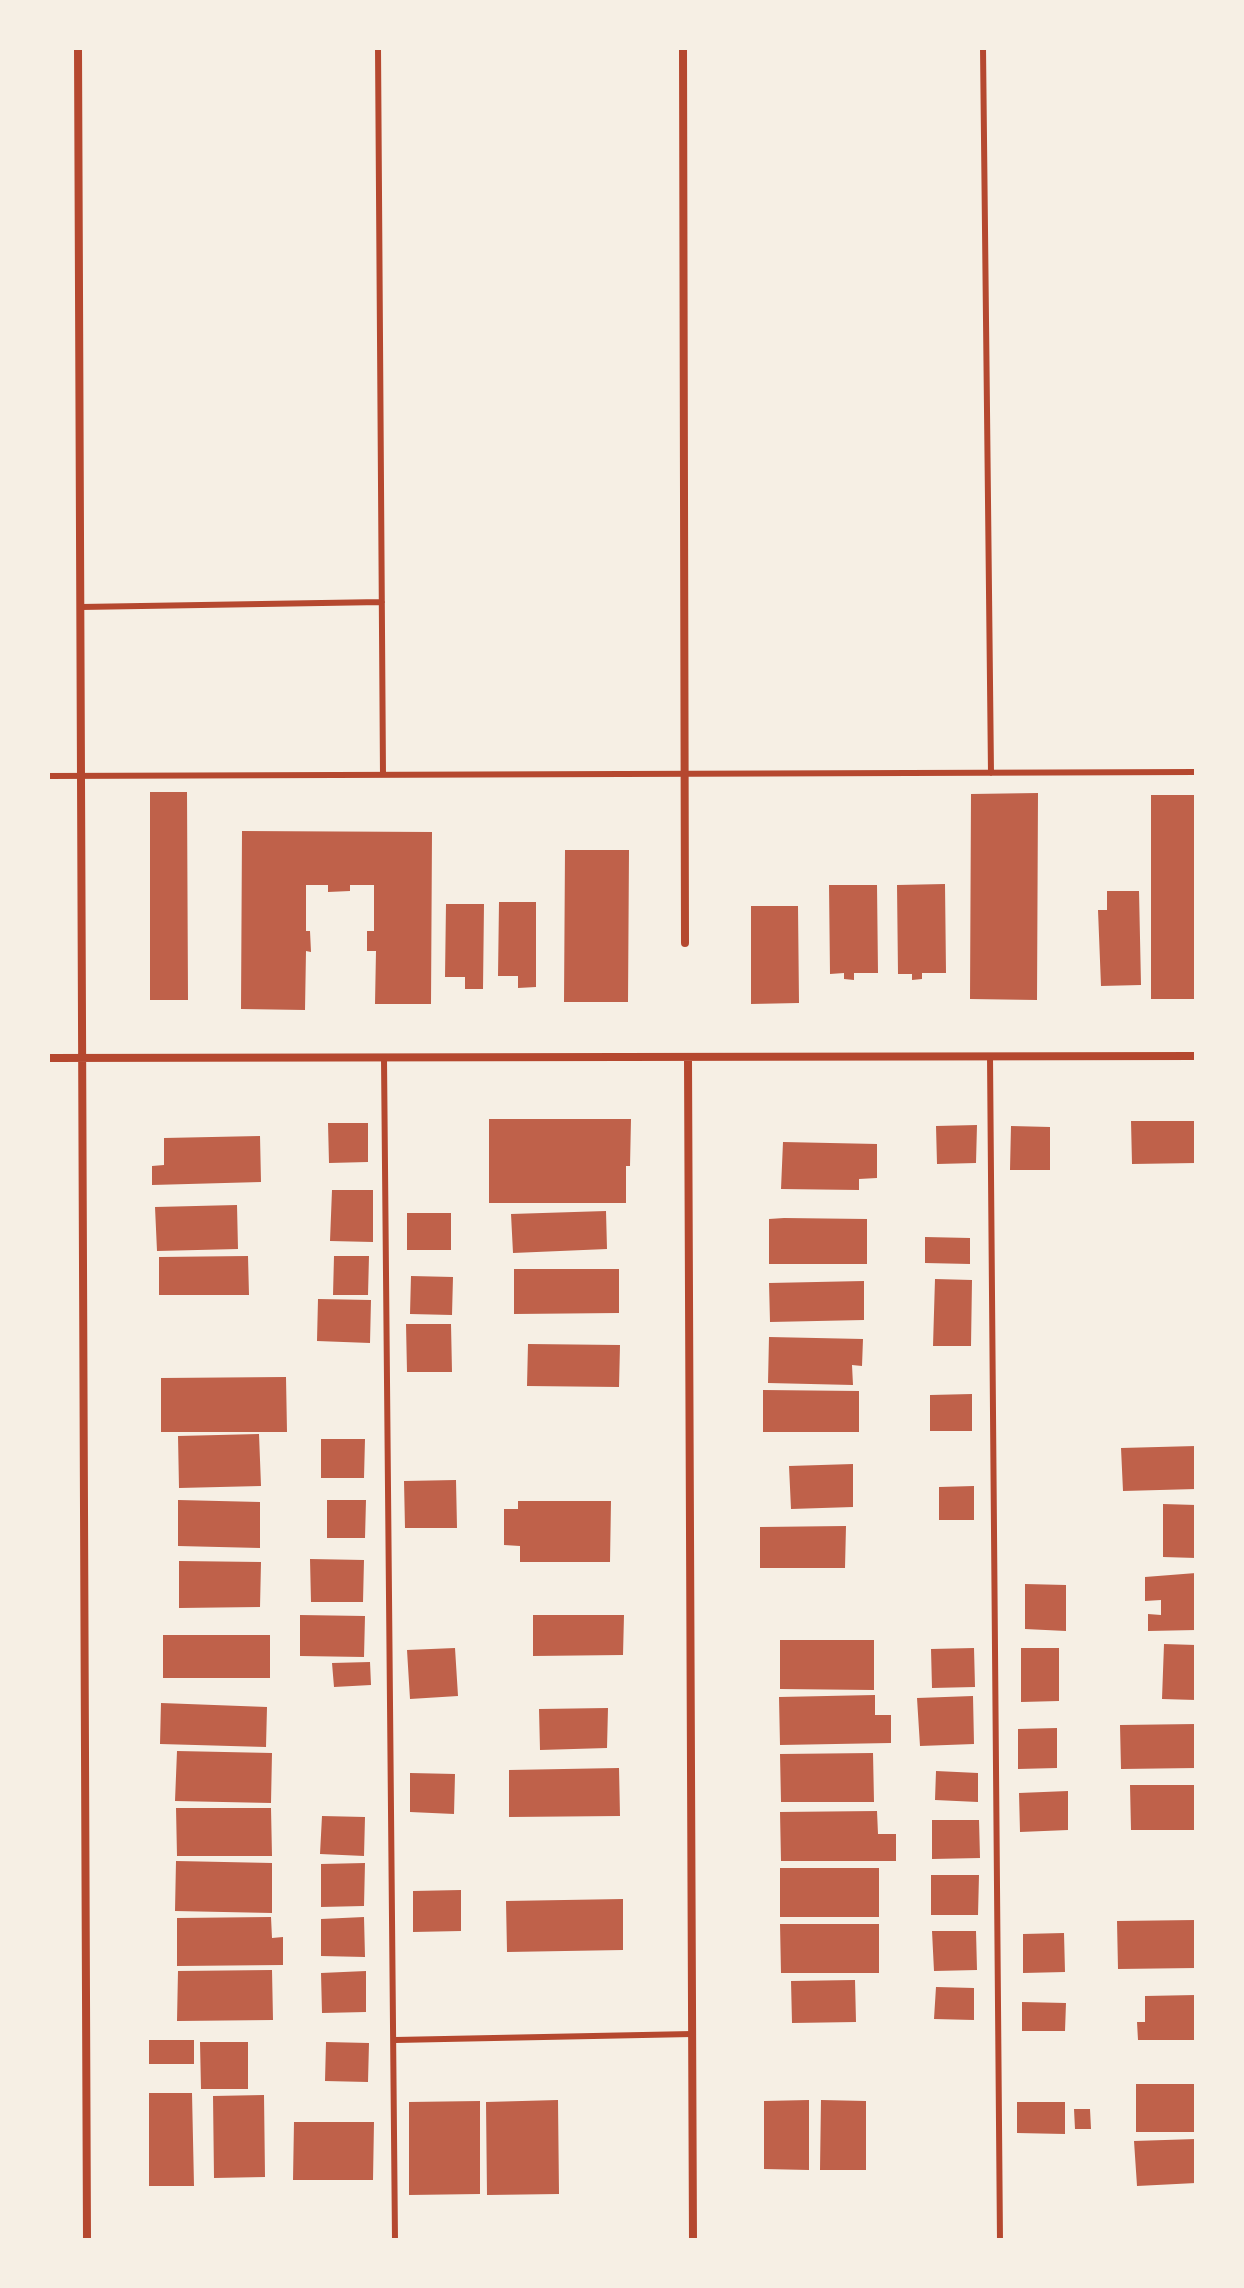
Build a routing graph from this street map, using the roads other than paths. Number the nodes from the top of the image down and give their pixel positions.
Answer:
1 (78, 48) edge
2 (378, 48) edge
3 (683, 48) edge
4 (983, 48) edge
5 (382, 602) junction
6 (81, 607) junction
7 (1196, 772) edge
8 (991, 773) junction
9 (685, 774) junction
10 (383, 775) junction
11 (48, 776) edge
12 (82, 776) junction
13 (685, 943) dead end
14 (1196, 1056) edge
15 (990, 1057) junction
16 (48, 1058) edge
17 (83, 1058) junction
18 (384, 1059) junction
19 (688, 1059) junction
20 (692, 2034) junction
21 (395, 2040) junction
22 (87, 2240) edge
23 (395, 2240) edge
24 (693, 2240) edge
25 (1000, 2240) edge

1 - 6 street
2 - 5 lane
3 - 9 street
4 - 8 lane
5 - 6 lane
5 - 10 lane
6 - 12 street
7 - 8 lane
8 - 9 lane
9 - 10 lane
9 - 13 street
10 - 12 lane
11 - 12 lane
12 - 17 street
14 - 15 street
15 - 19 street
15 - 25 lane
16 - 17 street
17 - 18 street
17 - 22 street
18 - 19 street
18 - 21 lane
19 - 20 street
20 - 21 lane
20 - 24 street
21 - 23 lane

